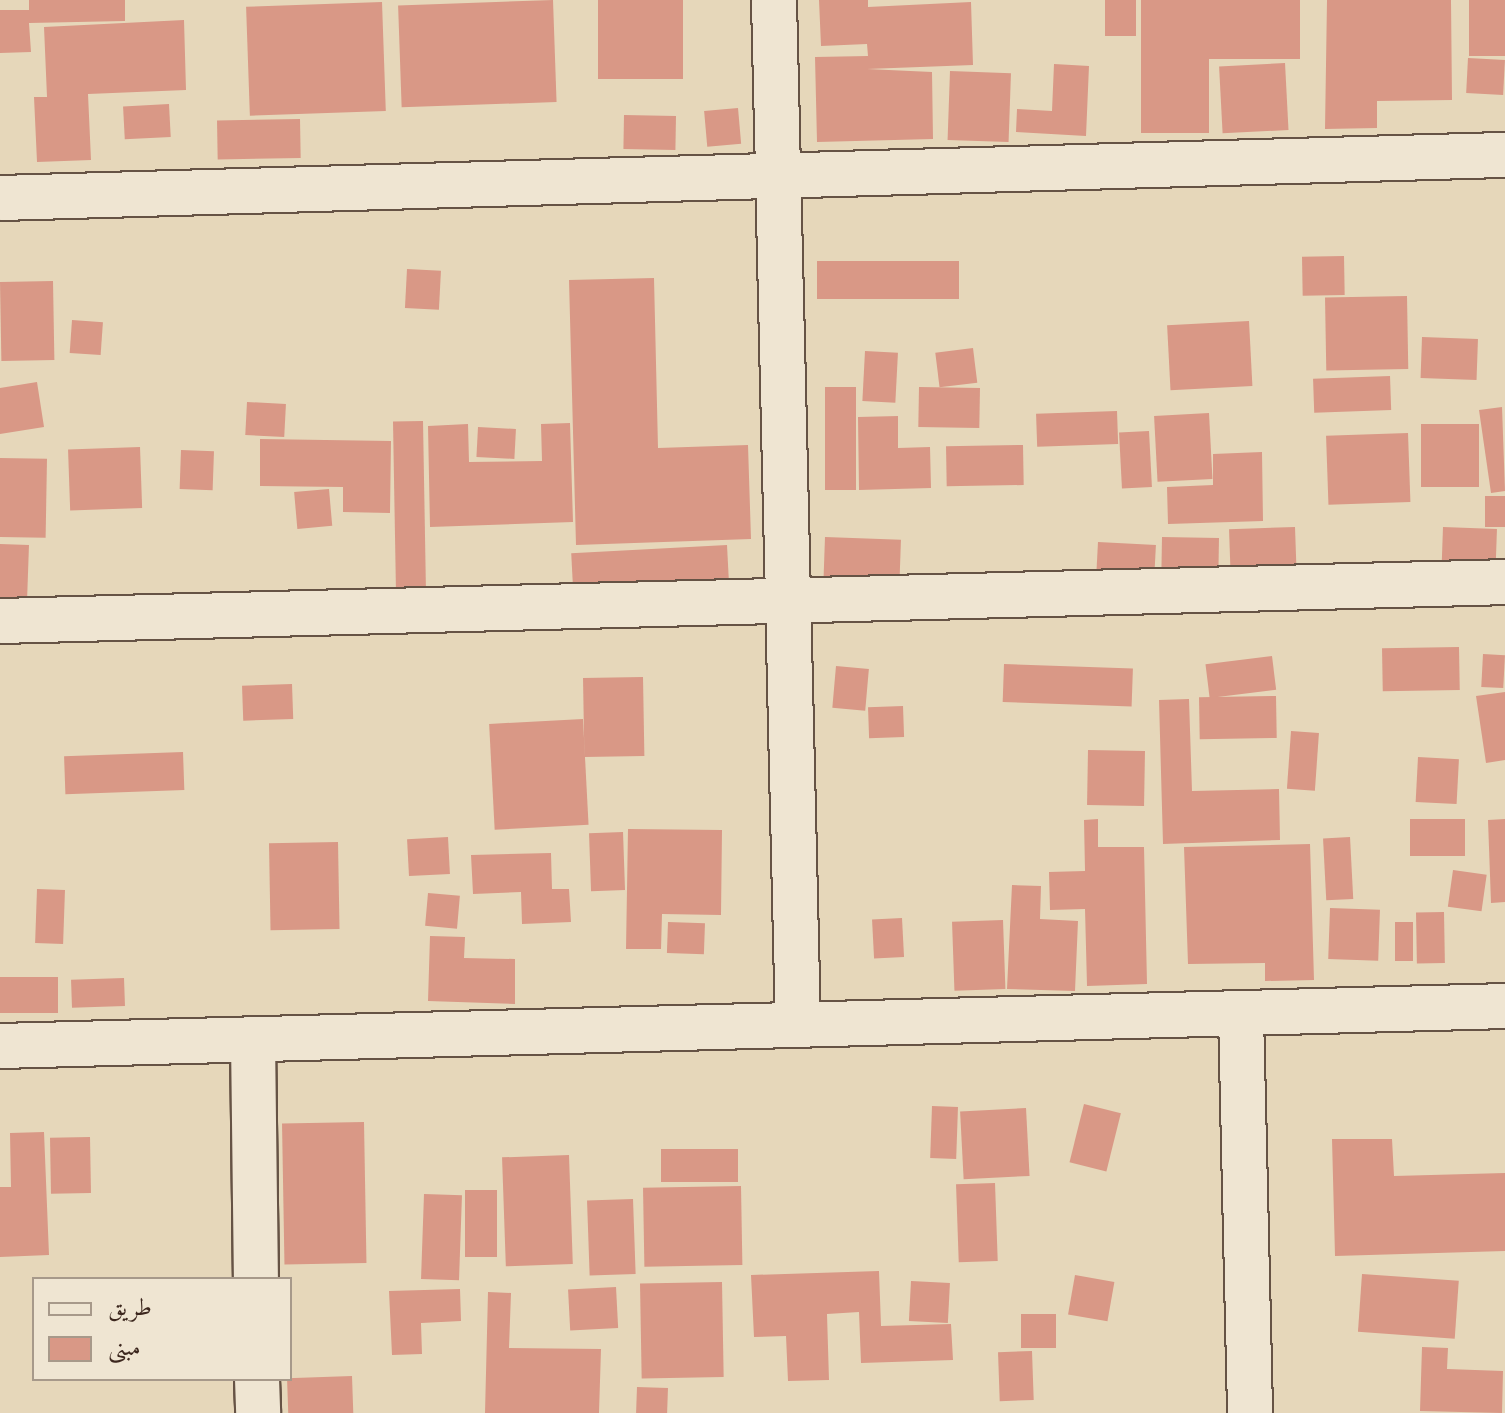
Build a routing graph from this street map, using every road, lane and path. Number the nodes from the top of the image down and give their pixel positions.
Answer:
1 (774, 0) edge
2 (1505, 155) edge
3 (778, 175) junction
4 (0, 198) edge
5 (1505, 582) edge
6 (793, 600) junction
7 (0, 621) edge
8 (1505, 1006) edge
9 (1241, 1014) junction
10 (798, 1025) junction
11 (253, 1039) junction
12 (0, 1046) edge
13 (256, 1277) edge
14 (257, 1381) edge
15 (258, 1413) edge
16 (1250, 1413) edge

1 - 3 street
2 - 3 street
3 - 4 street
3 - 6 street
5 - 6 street
6 - 7 street
6 - 10 street
8 - 9 street
9 - 10 street
9 - 16 street
10 - 11 street
11 - 12 street
11 - 13 street
14 - 15 street

